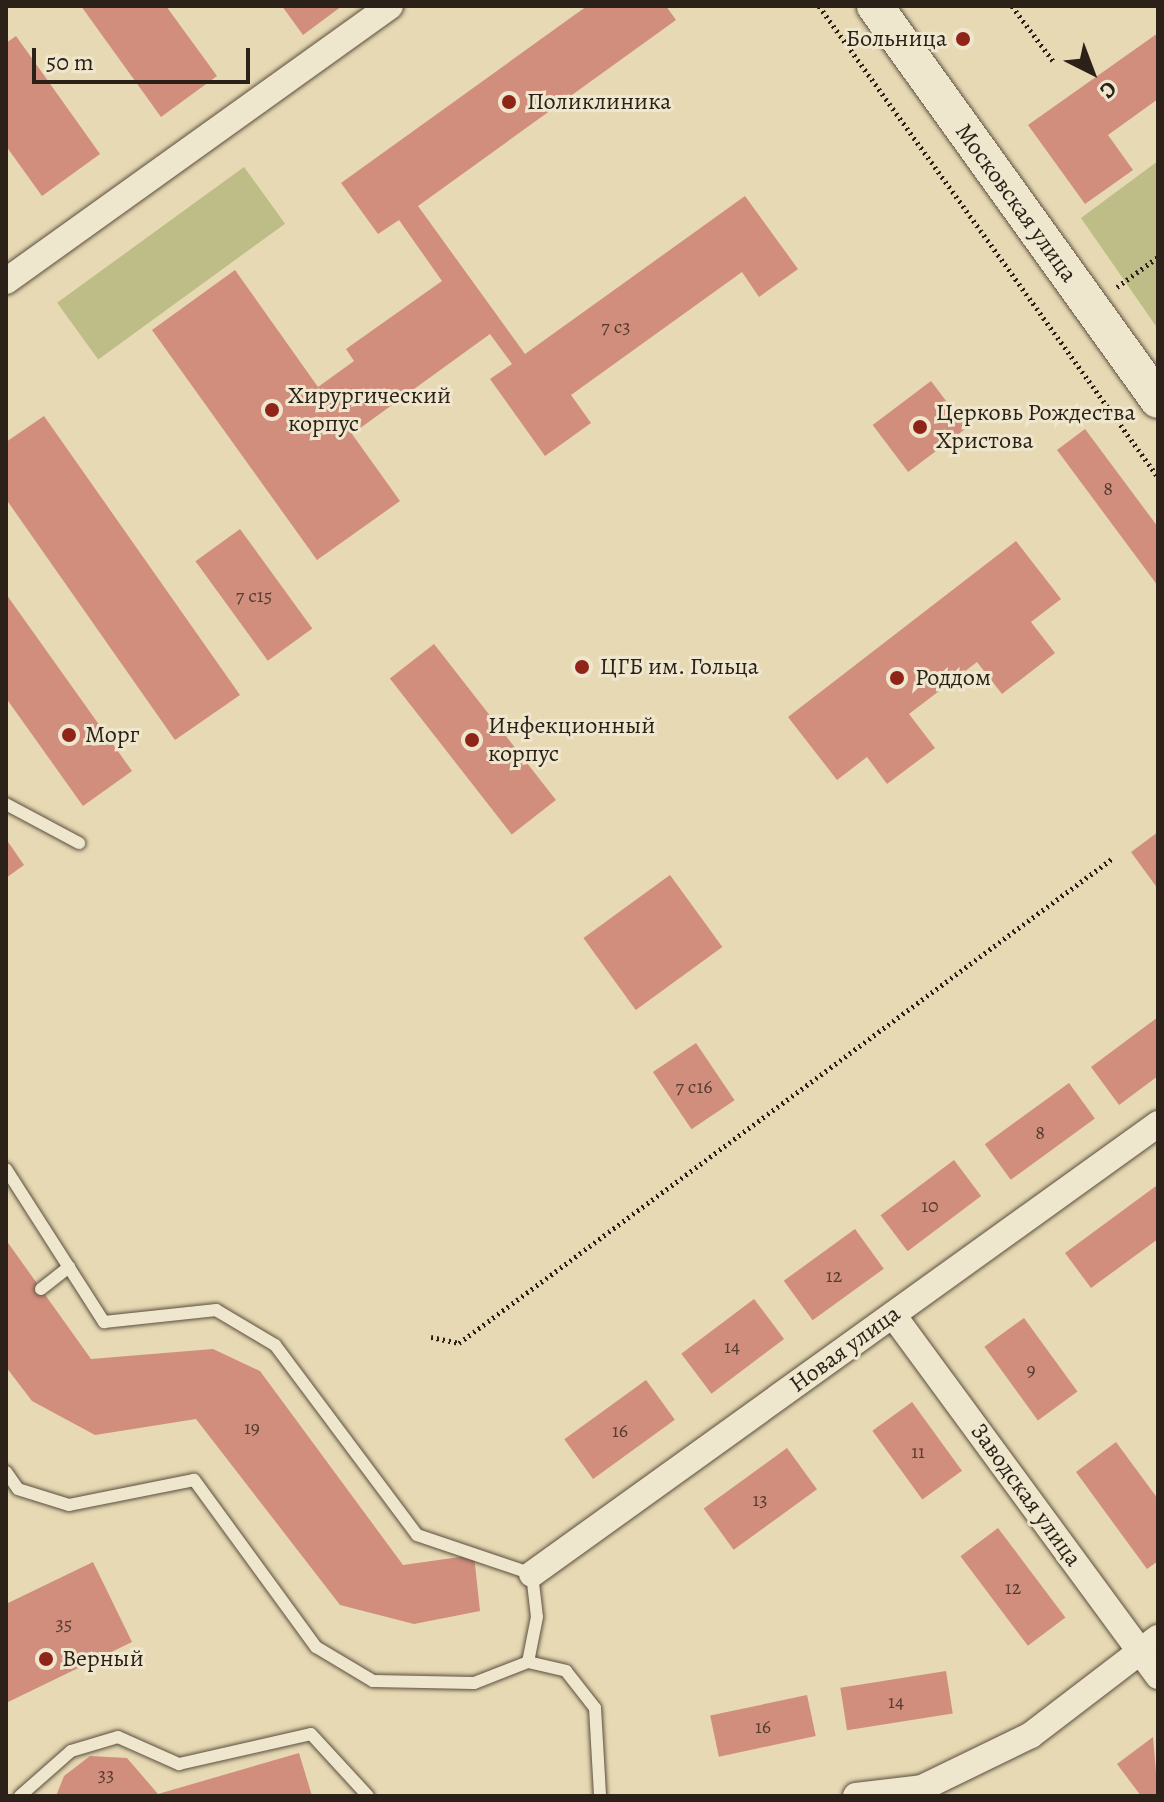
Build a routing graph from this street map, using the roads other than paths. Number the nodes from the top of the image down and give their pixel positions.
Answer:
1 (390, 6) edge
2 (875, 6) edge
3 (6, 281) edge
4 (1158, 400) edge
5 (6, 804) edge
6 (79, 843) dead end
7 (1158, 1124) edge
8 (6, 1169) edge
9 (69, 1267) junction
10 (41, 1289) dead end
11 (893, 1315) junction
12 (6, 1472) edge
13 (532, 1574) junction
14 (1149, 1644) edge
15 (528, 1662) junction
16 (1158, 1676) edge
17 (923, 1792) edge
18 (20, 1796) edge
19 (368, 1796) edge
20 (600, 1796) edge
21 (856, 1796) edge

1 - 3 street
2 - 4 street, Московская улица
5 - 6 lane
7 - 11 street, Новая улица
8 - 9 lane
9 - 10 lane
9 - 13 lane
11 - 13 street, Новая улица
11 - 14 street, Заводская улица
12 - 15 lane
13 - 15 lane
14 - 16 street, Заводская улица
14 - 17 street
15 - 20 lane
17 - 21 street
18 - 19 lane

